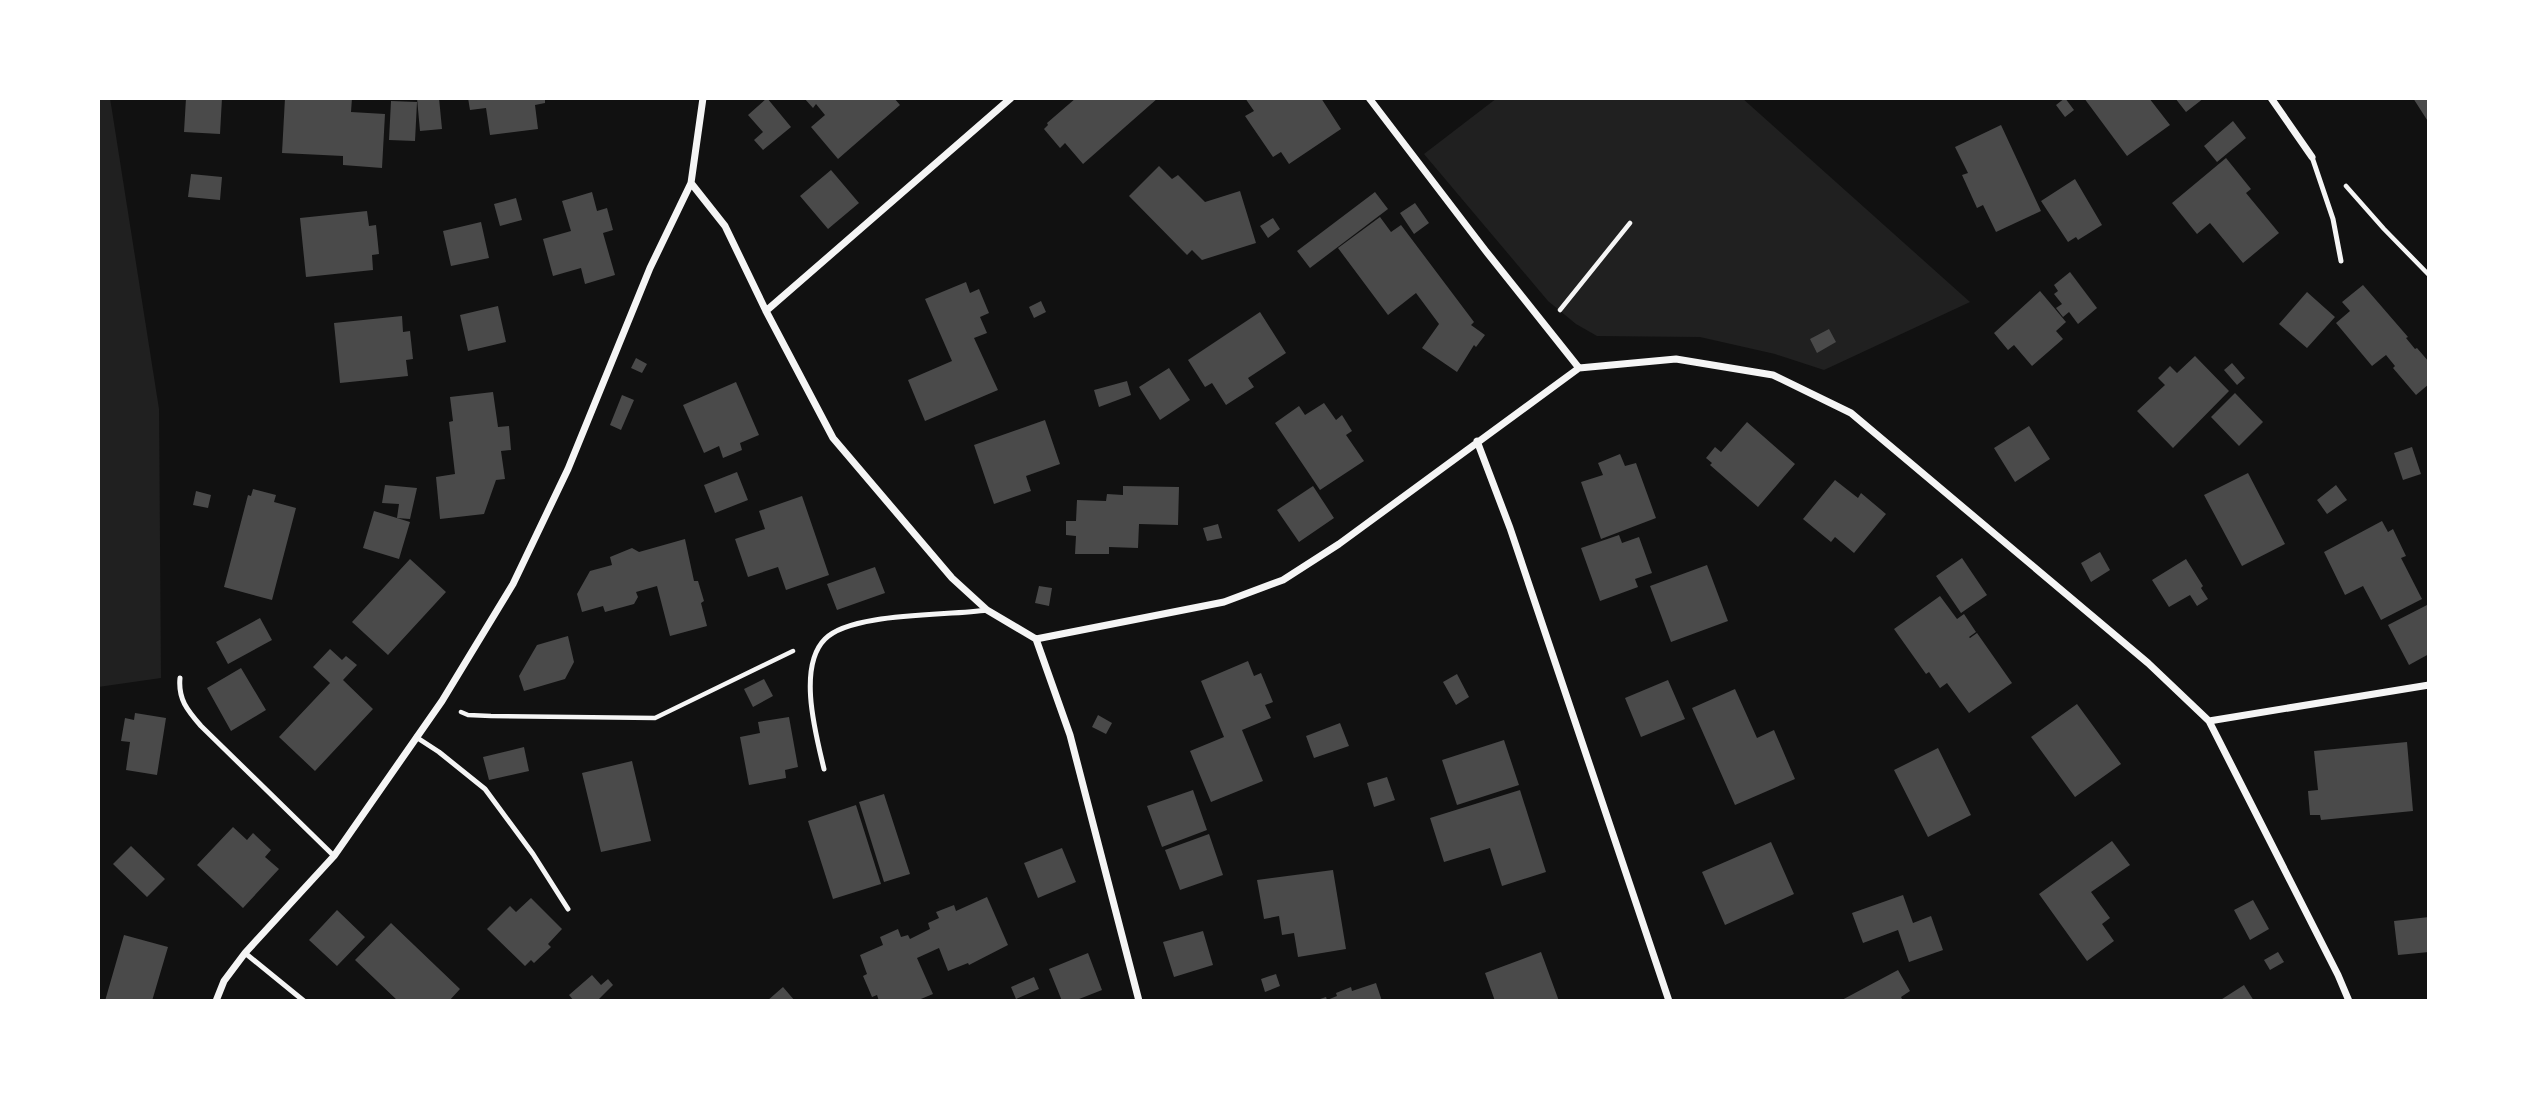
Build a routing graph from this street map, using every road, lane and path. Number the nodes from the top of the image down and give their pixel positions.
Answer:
1 (703, 98) edge
2 (1011, 98) edge
3 (1369, 98) edge
4 (2271, 98) edge
5 (2312, 158) junction
6 (691, 183) junction
7 (1630, 223) dead end
8 (2341, 261) dead end
9 (2429, 275) edge
10 (766, 311) junction
11 (1546, 327) junction
12 (1579, 368) junction
13 (1477, 441) junction
14 (987, 610) junction
15 (1036, 639) junction
16 (824, 640) junction
17 (180, 678) dead end
18 (2429, 685) edge
19 (442, 701) junction
20 (2209, 721) junction
21 (416, 737) junction
22 (824, 769) dead end
23 (334, 856) junction
24 (568, 908) dead end
25 (245, 953) junction
26 (216, 1001) edge
27 (304, 1001) edge
28 (1139, 1001) edge
29 (1670, 1001) edge
30 (2349, 1001) edge

1 - 6 street
2 - 10 street
3 - 11 street
4 - 5 street
5 - 8 lane
5 - 9 path
6 - 10 street
6 - 19 street
7 - 11 path
10 - 14 street
11 - 12 street
12 - 13 street
12 - 20 street
13 - 15 street
13 - 29 street
14 - 15 street
14 - 16 lane
15 - 28 street
16 - 19 path
16 - 22 lane
17 - 23 lane
18 - 20 street
19 - 21 street
20 - 30 street
21 - 23 street
21 - 24 lane
23 - 25 street
25 - 26 street
25 - 27 lane

